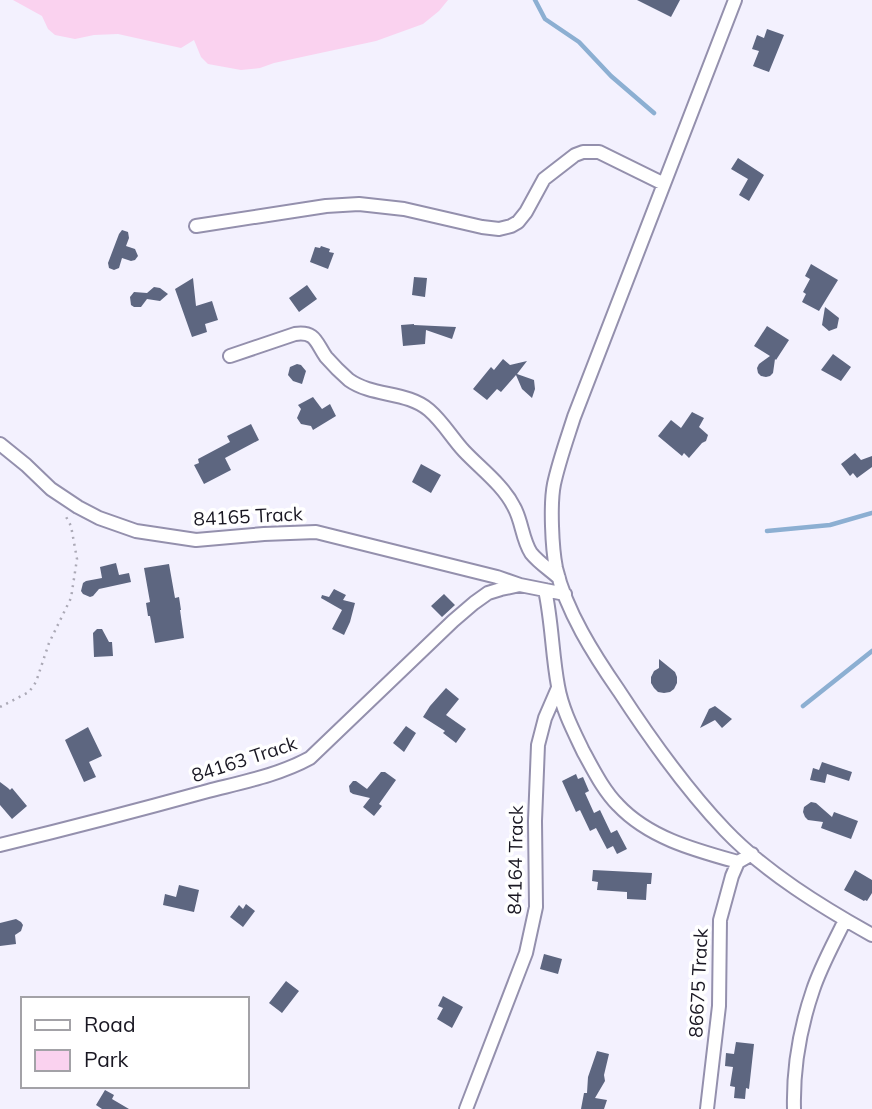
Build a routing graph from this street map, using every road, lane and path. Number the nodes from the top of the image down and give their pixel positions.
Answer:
1 (735, 0) edge
2 (664, 184) junction
3 (196, 226) dead end
4 (230, 356) dead end
5 (0, 444) edge
6 (51, 489) junction
7 (559, 578) junction
8 (520, 585) junction
9 (545, 590) junction
10 (565, 594) junction
11 (558, 688) junction
12 (0, 707) edge
13 (0, 845) edge
14 (752, 854) junction
15 (738, 862) junction
16 (845, 920) junction
17 (872, 935) edge
18 (466, 1109) edge
19 (707, 1109) edge
20 (794, 1109) edge

1 - 2 street
2 - 3 street
2 - 7 street
4 - 7 street
5 - 6 street, 84165 Track
6 - 8 street, 84165 Track
6 - 12 path
7 - 10 street
8 - 9 street, 84163 Track
8 - 13 street, 84163 Track
9 - 10 street, 84163 Track
9 - 11 street
10 - 14 street
11 - 15 street
11 - 18 street, 84164 Track
14 - 15 street
14 - 16 street
15 - 19 street, 86675 Track
16 - 17 street
16 - 20 street

